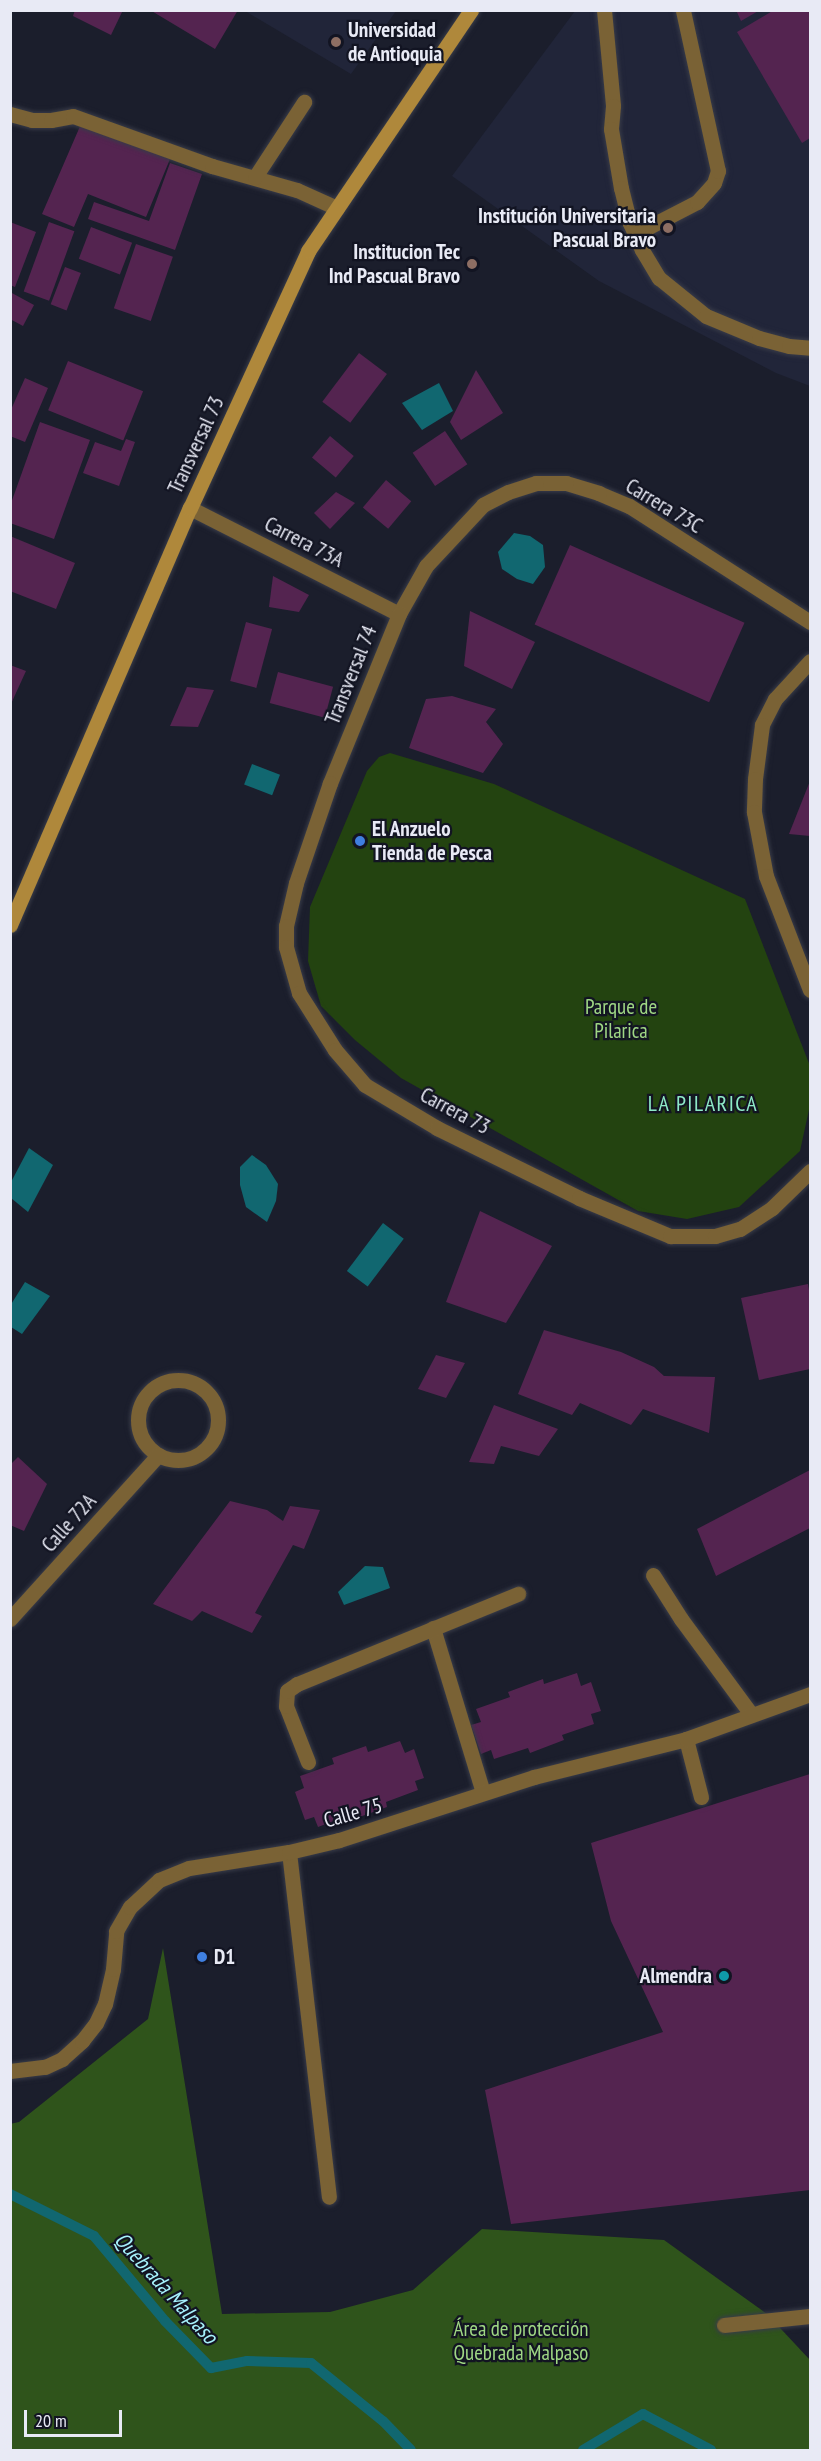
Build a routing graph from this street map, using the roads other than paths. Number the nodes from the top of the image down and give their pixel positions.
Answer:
1 (471, 10) edge
2 (604, 10) edge
3 (684, 10) edge
4 (304, 102) dead end
5 (10, 114) edge
6 (255, 177) junction
7 (337, 208) junction
8 (635, 234) junction
9 (810, 348) edge
10 (483, 505) joint
11 (190, 508) junction
12 (399, 614) junction
13 (810, 622) edge
14 (810, 661) edge
15 (296, 882) joint
16 (10, 925) edge
17 (810, 990) edge
18 (810, 1171) edge
19 (158, 1455) junction
20 (653, 1575) dead end
21 (518, 1594) dead end
22 (10, 1619) edge
23 (433, 1628) junction
24 (810, 1694) edge
25 (751, 1714) junction
26 (686, 1739) junction
27 (308, 1762) dead end
28 (483, 1793) junction
29 (701, 1797) dead end
30 (289, 1852) junction
31 (10, 2072) edge
32 (329, 2197) dead end
33 (810, 2316) edge
34 (724, 2325) dead end

1 - 7 main road, Transversal 73
2 - 8 street
3 - 8 street
4 - 6 street
5 - 6 street
6 - 7 street
7 - 11 main road, Transversal 73
8 - 9 street
10 - 12 street, Transversal 74
10 - 13 street, Carrera 73C
11 - 12 street, Carrera 73A
11 - 16 main road, Transversal 73
12 - 15 street, Transversal 74
14 - 17 street
15 - 18 street, Carrera 73
19 - 19 street
19 - 22 street, Calle 72A
20 - 25 street
21 - 23 street
23 - 27 street
23 - 28 street
24 - 25 street, Calle 75
25 - 26 street, Calle 75
26 - 28 street, Calle 75
26 - 29 street
28 - 30 street, Calle 75
30 - 31 street, Calle 75
30 - 32 street
33 - 34 street

